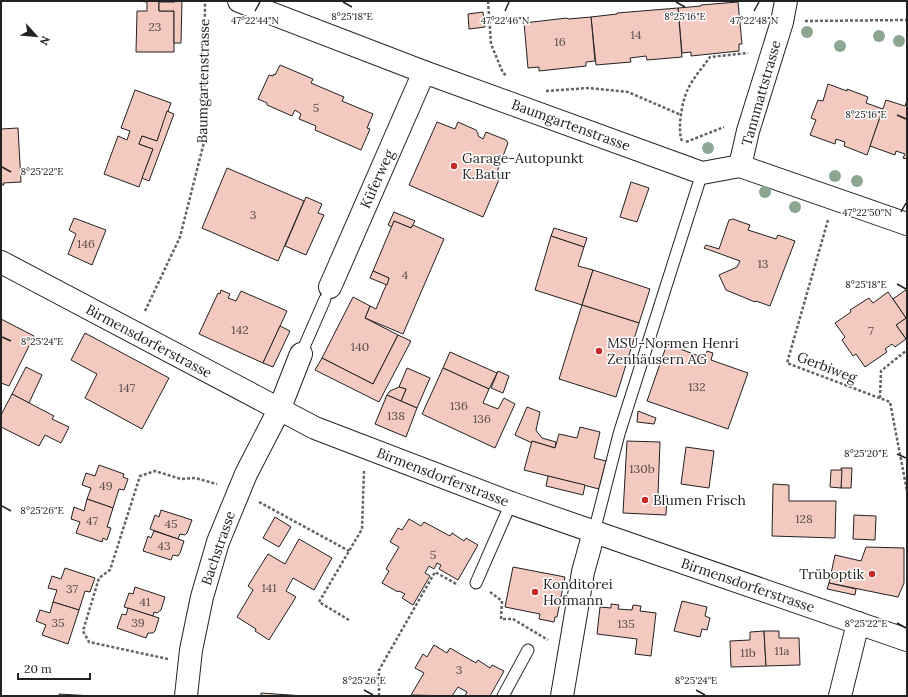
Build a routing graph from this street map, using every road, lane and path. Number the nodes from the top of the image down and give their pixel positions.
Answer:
1 (205, 1) edge
2 (239, 1) edge
3 (488, 1) edge
4 (797, 1) edge
5 (784, 11) edge
6 (907, 20) edge
7 (773, 51) junction
8 (424, 72) junction
9 (509, 78) dead end
10 (544, 91) dead end
11 (681, 115) junction
12 (748, 131) junction
13 (740, 166) junction
14 (702, 173) junction
15 (834, 199) junction
16 (907, 224) edge
17 (1, 262) edge
18 (328, 293) joint
19 (145, 311) dead end
20 (907, 350) edge
21 (301, 354) joint
22 (880, 398) junction
23 (279, 410) junction
24 (364, 465) dead end
25 (206, 481) dead end
26 (907, 491) edge
27 (239, 492) junction
28 (511, 503) junction
29 (594, 532) junction
30 (349, 551) junction
31 (476, 583) joint
32 (502, 601) dead end
33 (349, 620) dead end
34 (858, 623) junction
35 (531, 629) dead end
36 (907, 640) edge
37 (528, 650) dead end
38 (190, 663) junction
39 (186, 696) edge
40 (379, 696) edge
41 (503, 696) edge
42 (562, 696) edge
43 (840, 696) edge

1 - 19 path, Baumgartenstrasse
2 - 8 street, Baumgartenstrasse
3 - 9 path
4 - 5 street, Tannmattstrasse
5 - 6 path
5 - 7 street, Tannmattstrasse
7 - 11 path
7 - 12 street, Tannmattstrasse
8 - 14 street, Baumgartenstrasse
8 - 18 street, Küferweg
10 - 11 path
11 - 12 path
12 - 13 street, Tannmattstrasse
13 - 14 street
13 - 15 street
14 - 29 lane
15 - 16 street
15 - 22 path, Gerbiweg
17 - 23 street, Birmensdorferstrasse
18 - 21 lane, Küferweg
20 - 22 path
21 - 23 street, Küferweg
22 - 26 path, Gerbiweg
23 - 27 street, Bachstrasse
23 - 28 street, Birmensdorferstrasse
24 - 30 path
25 - 38 path
27 - 30 path
27 - 38 street, Bachstrasse
28 - 29 street, Birmensdorferstrasse
28 - 31 lane
29 - 34 street, Birmensdorferstrasse
29 - 42 street
30 - 33 path
31 - 40 path
32 - 35 path
34 - 36 street, Birmensdorferstrasse
34 - 43 street
37 - 41 lane
38 - 39 street, Bachstrasse

